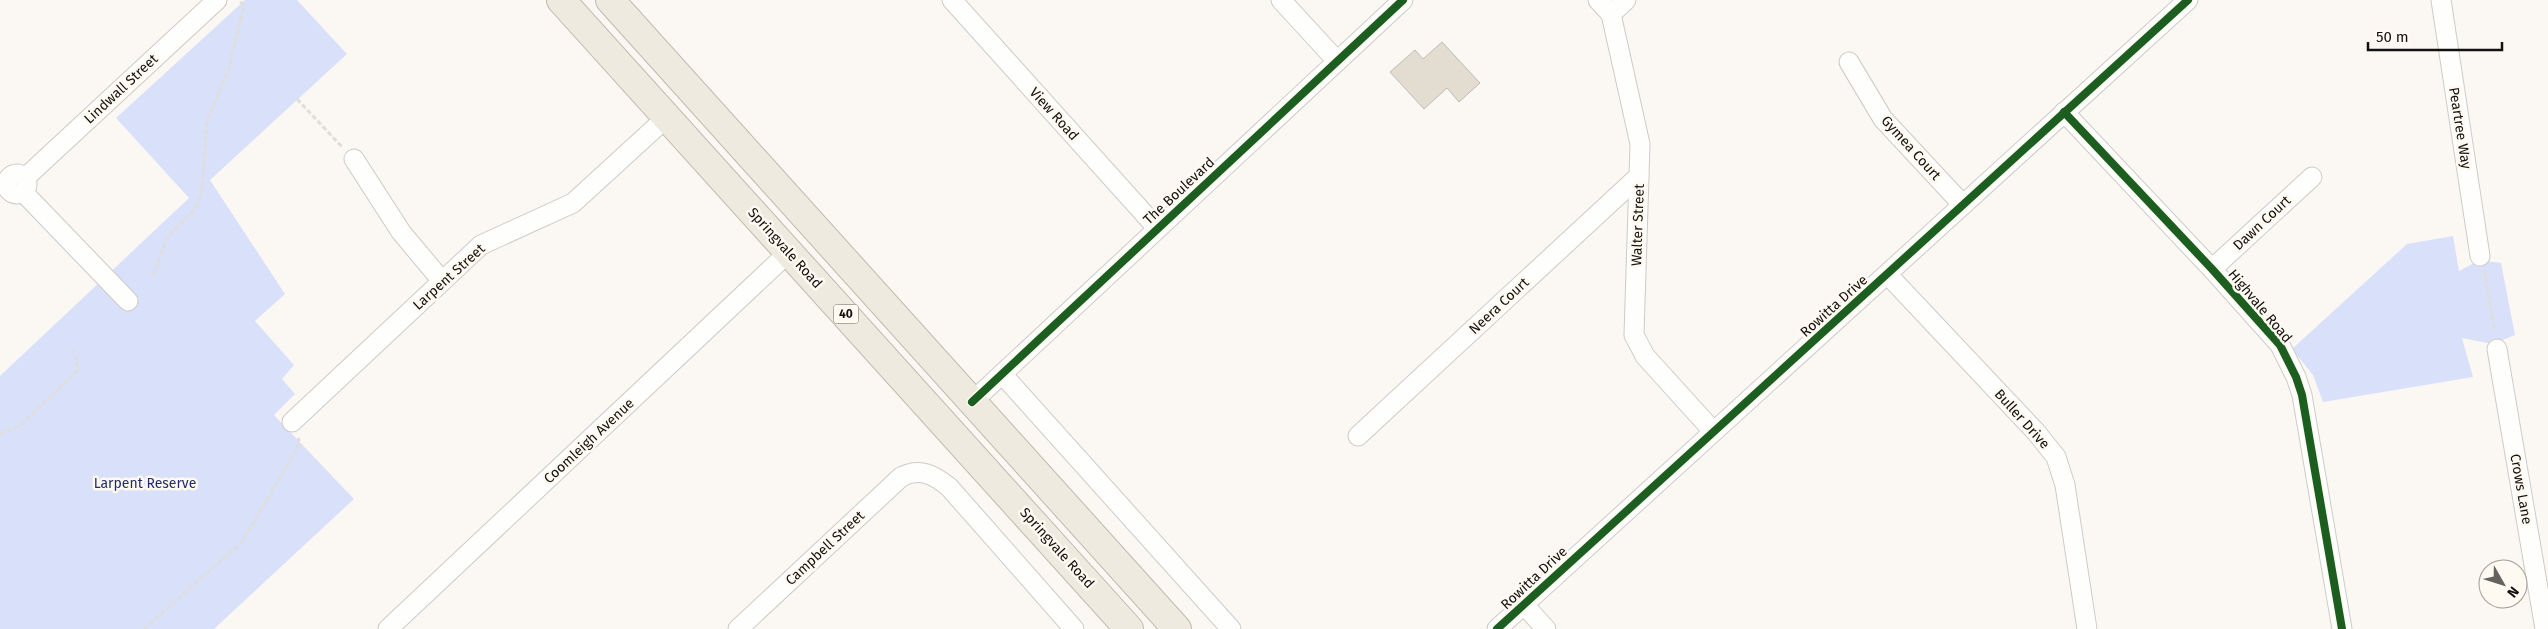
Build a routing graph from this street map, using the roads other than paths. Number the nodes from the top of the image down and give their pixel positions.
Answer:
1 (217, 0) edge
2 (562, 0) edge
3 (610, 0) edge
4 (952, 0) edge
5 (1281, 0) edge
6 (1403, 0) edge
7 (1598, 0) edge
8 (1626, 0) edge
9 (2188, 0) edge
10 (2441, 0) edge
11 (1611, 14) junction
12 (1337, 61) junction
13 (1849, 62) dead end
14 (2064, 112) junction
15 (667, 117) junction
16 (354, 159) road end
17 (1639, 176) junction
18 (2312, 177) dead end
19 (11, 184) edge
20 (1962, 205) junction
21 (1157, 228) junction
22 (789, 252) junction
23 (2480, 256) road end
24 (2212, 269) junction
25 (1888, 274) junction
26 (442, 281) junction
27 (128, 301) dead end
28 (2498, 349) road end
29 (1002, 374) junction
30 (972, 402) junction
31 (292, 422) road end
32 (1712, 430) junction
33 (1358, 436) dead end
34 (1524, 605) junction
35 (388, 629) edge
36 (738, 629) edge
37 (1074, 629) edge
38 (1129, 629) edge
39 (1176, 629) edge
40 (1231, 629) edge
41 (1497, 629) edge
42 (1546, 629) edge
43 (2087, 629) edge
44 (2342, 629) edge
45 (2545, 629) edge

1 - 19 street, Lindwall Street
2 - 15 highway, Springvale Road / 40
3 - 30 highway, 40
4 - 21 street, View Road
5 - 12 street
6 - 12 street, The Boulevard
7 - 11 street
8 - 11 street
9 - 14 street, Rowitta Drive
10 - 23 street, Peartree Way
11 - 17 street, Walter Street
12 - 21 street, The Boulevard
13 - 20 street, Gymea Court
14 - 20 street, Rowitta Drive
14 - 24 street, Highvale Road
15 - 22 highway, Springvale Road / 40
15 - 26 street, Larpent Street
16 - 26 street
17 - 32 street, Walter Street
17 - 33 street, Neera Court
18 - 24 street, Dawn Court
19 - 27 street
20 - 25 street, Rowitta Drive
21 - 29 street, The Boulevard
22 - 35 street, Coomleigh Avenue
22 - 38 highway, Springvale Road / 40
24 - 44 street, Highvale Road
25 - 32 street, Rowitta Drive
25 - 43 street, Buller Drive
26 - 31 street, Larpent Street
28 - 45 street, Crows Lane
29 - 30 street, The Boulevard
29 - 40 street
30 - 39 highway, 40
32 - 34 street, Rowitta Drive
34 - 41 street, Rowitta Drive
34 - 42 street
36 - 37 street, Campbell Street

